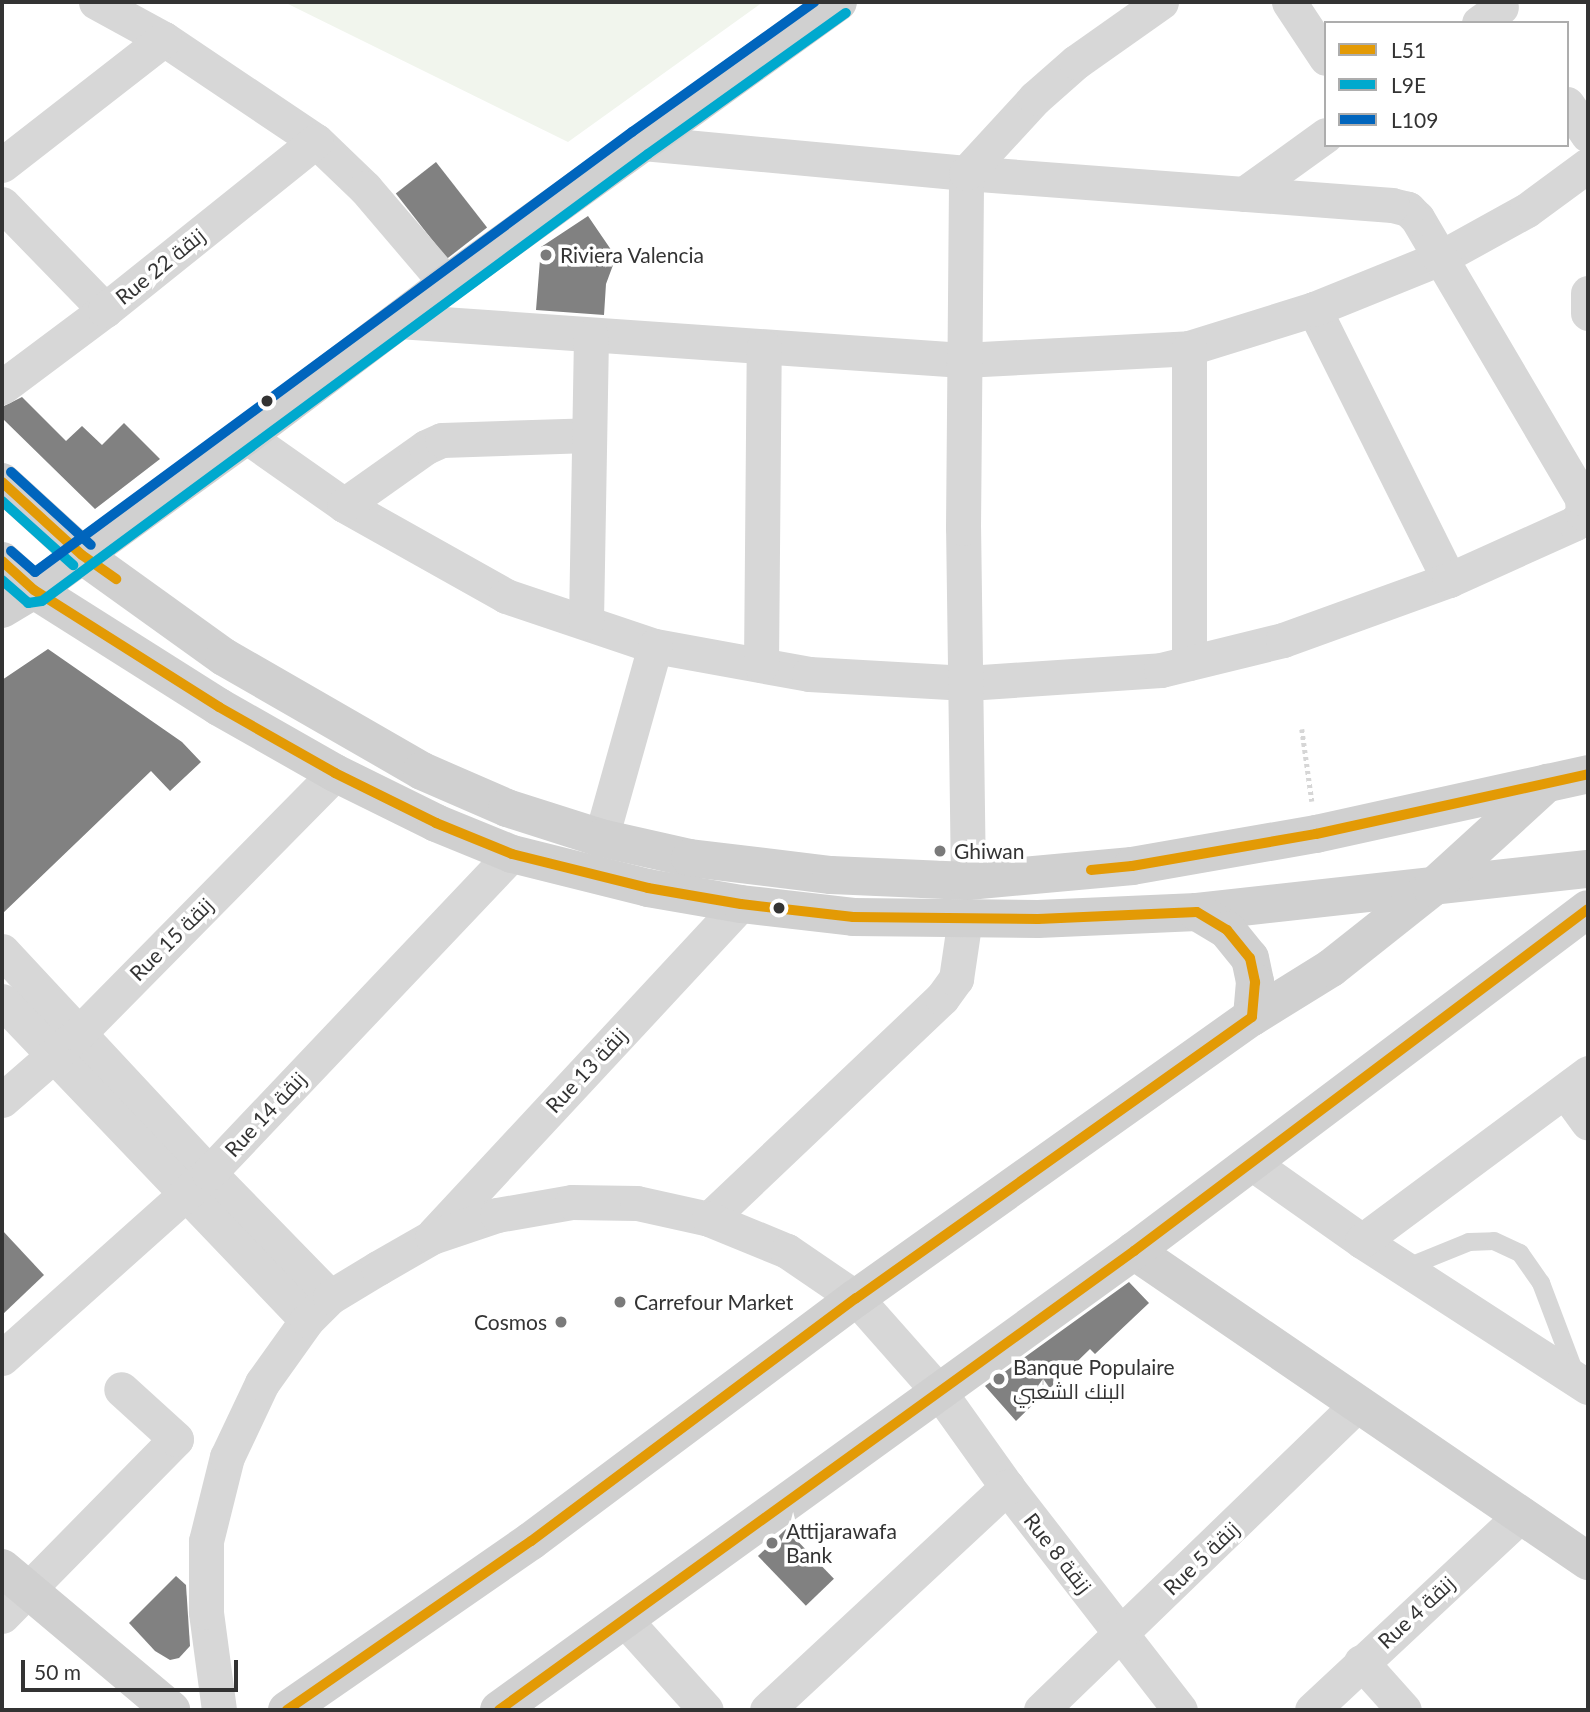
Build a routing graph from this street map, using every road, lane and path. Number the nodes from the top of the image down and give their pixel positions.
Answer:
1 (96, 2) edge
2 (838, 2) edge
3 (1161, 2) edge
4 (1289, 2) edge
5 (164, 38) junction
6 (1324, 55) edge
7 (1569, 107) edge
8 (1588, 135) edge
9 (1324, 136) edge
10 (316, 141) junction
11 (640, 143) junction
12 (1588, 165) edge
13 (2, 166) edge
14 (966, 173) junction
15 (1244, 194) junction
16 (2, 204) edge
17 (1440, 258) junction
18 (447, 284) junction
19 (1588, 293) edge
20 (1314, 309) junction
21 (105, 310) junction
22 (1588, 313) edge
23 (399, 321) junction
24 (591, 336) junction
25 (764, 347) junction
26 (1189, 348) junction
27 (963, 360) junction
28 (2, 387) edge
29 (589, 435) junction
30 (246, 436) junction
31 (2, 482) edge
32 (344, 505) junction
33 (82, 555) junction
34 (2, 561) edge
35 (1450, 580) junction
36 (18, 599) edge
37 (586, 622) junction
38 (655, 646) junction
39 (1189, 663) junction
40 (761, 665) junction
41 (967, 683) junction
42 (1302, 729) dead end
43 (1588, 753) edge
44 (335, 773) junction
45 (1588, 774) edge
46 (1550, 780) junction
47 (1316, 834) junction
48 (601, 838) junction
49 (512, 854) junction
50 (1588, 869) edge
51 (968, 881) junction
52 (1433, 888) junction
53 (741, 904) junction
54 (1588, 909) edge
55 (1197, 912) junction
56 (965, 918) junction
57 (2, 951) edge
58 (2, 1001) edge
59 (1252, 1017) junction
60 (65, 1044) junction
61 (1576, 1082) edge
62 (2, 1100) edge
63 (1588, 1123) edge
64 (1250, 1162) junction
65 (197, 1184) junction
66 (709, 1219) junction
67 (432, 1237) junction
68 (1362, 1241) junction
69 (1134, 1251) junction
70 (1405, 1268) junction
71 (856, 1298) junction
72 (319, 1308) junction
73 (2, 1357) edge
74 (1583, 1383) edge
75 (121, 1388) dead end
76 (940, 1393) junction
77 (1359, 1404) junction
78 (1007, 1487) junction
79 (1522, 1514) junction
80 (1588, 1561) edge
81 (10, 1592) edge
82 (624, 1619) junction
83 (1122, 1634) junction
84 (1361, 1662) junction
85 (171, 1710) edge
86 (219, 1710) edge
87 (287, 1710) edge
88 (499, 1710) edge
89 (706, 1710) edge
90 (767, 1710) edge
91 (1041, 1710) edge
92 (1180, 1710) edge
93 (1312, 1710) edge
94 (1404, 1710) edge

1 - 5 street
2 - 11 street
3 - 14 street
4 - 6 street
5 - 10 street
5 - 13 street
7 - 8 street
9 - 15 street
10 - 18 street
10 - 21 street, Rue 22 زنقة
11 - 14 street
11 - 18 street
12 - 17 street
14 - 15 street
14 - 27 street
15 - 17 street
16 - 21 street
17 - 20 street
17 - 35 street
18 - 23 street
19 - 22 street
20 - 26 street
20 - 35 street
21 - 28 street, Rue 22 زنقة
23 - 24 street
23 - 30 street
24 - 25 street
24 - 29 street
25 - 27 street
25 - 40 street
26 - 27 street
26 - 39 street
27 - 41 street
29 - 32 street
29 - 37 street
30 - 32 street
30 - 33 street
31 - 33 street
32 - 37 street
33 - 36 street
33 - 48 street
34 - 36 street
35 - 39 street
36 - 44 street
37 - 38 street
38 - 40 street
38 - 48 street
39 - 41 street
40 - 41 street
41 - 51 street
42 - 47 path
43 - 46 street
44 - 49 street
44 - 60 street, Rue 15 زنقة
45 - 46 street
46 - 47 street
46 - 52 street
47 - 51 street
48 - 51 street
49 - 53 street
49 - 65 street, Rue 14 زنقة
50 - 52 street
52 - 55 street
52 - 59 street
53 - 56 street
53 - 67 street, Rue 13 زنقة
54 - 64 street
55 - 56 street
55 - 59 street
56 - 66 street
57 - 60 street
58 - 60 street
59 - 71 street
60 - 62 street, Rue 15 زنقة
60 - 65 street
61 - 63 street
61 - 68 street
64 - 68 street
64 - 69 street
65 - 72 street
65 - 73 street, Rue 14 زنقة
66 - 67 street, Rue 8 زنقة
66 - 71 street, Rue 8 زنقة
67 - 72 street
68 - 70 street
69 - 76 street
69 - 77 street
70 - 74 street
70 - 74 lane
71 - 76 street, Rue 8 زنقة
71 - 87 street
72 - 86 street
75 - 81 street
76 - 78 street, Rue 8 زنقة
76 - 82 street
77 - 79 street
77 - 83 street, Rue 5 زنقة
78 - 83 street, Rue 8 زنقة
78 - 90 street
79 - 80 street
79 - 84 street, Rue 4 زنقة
81 - 85 street
82 - 88 street
82 - 89 street
83 - 91 street, Rue 5 زنقة
83 - 92 street, Rue 8 زنقة
84 - 93 street, Rue 4 زنقة
84 - 94 street

